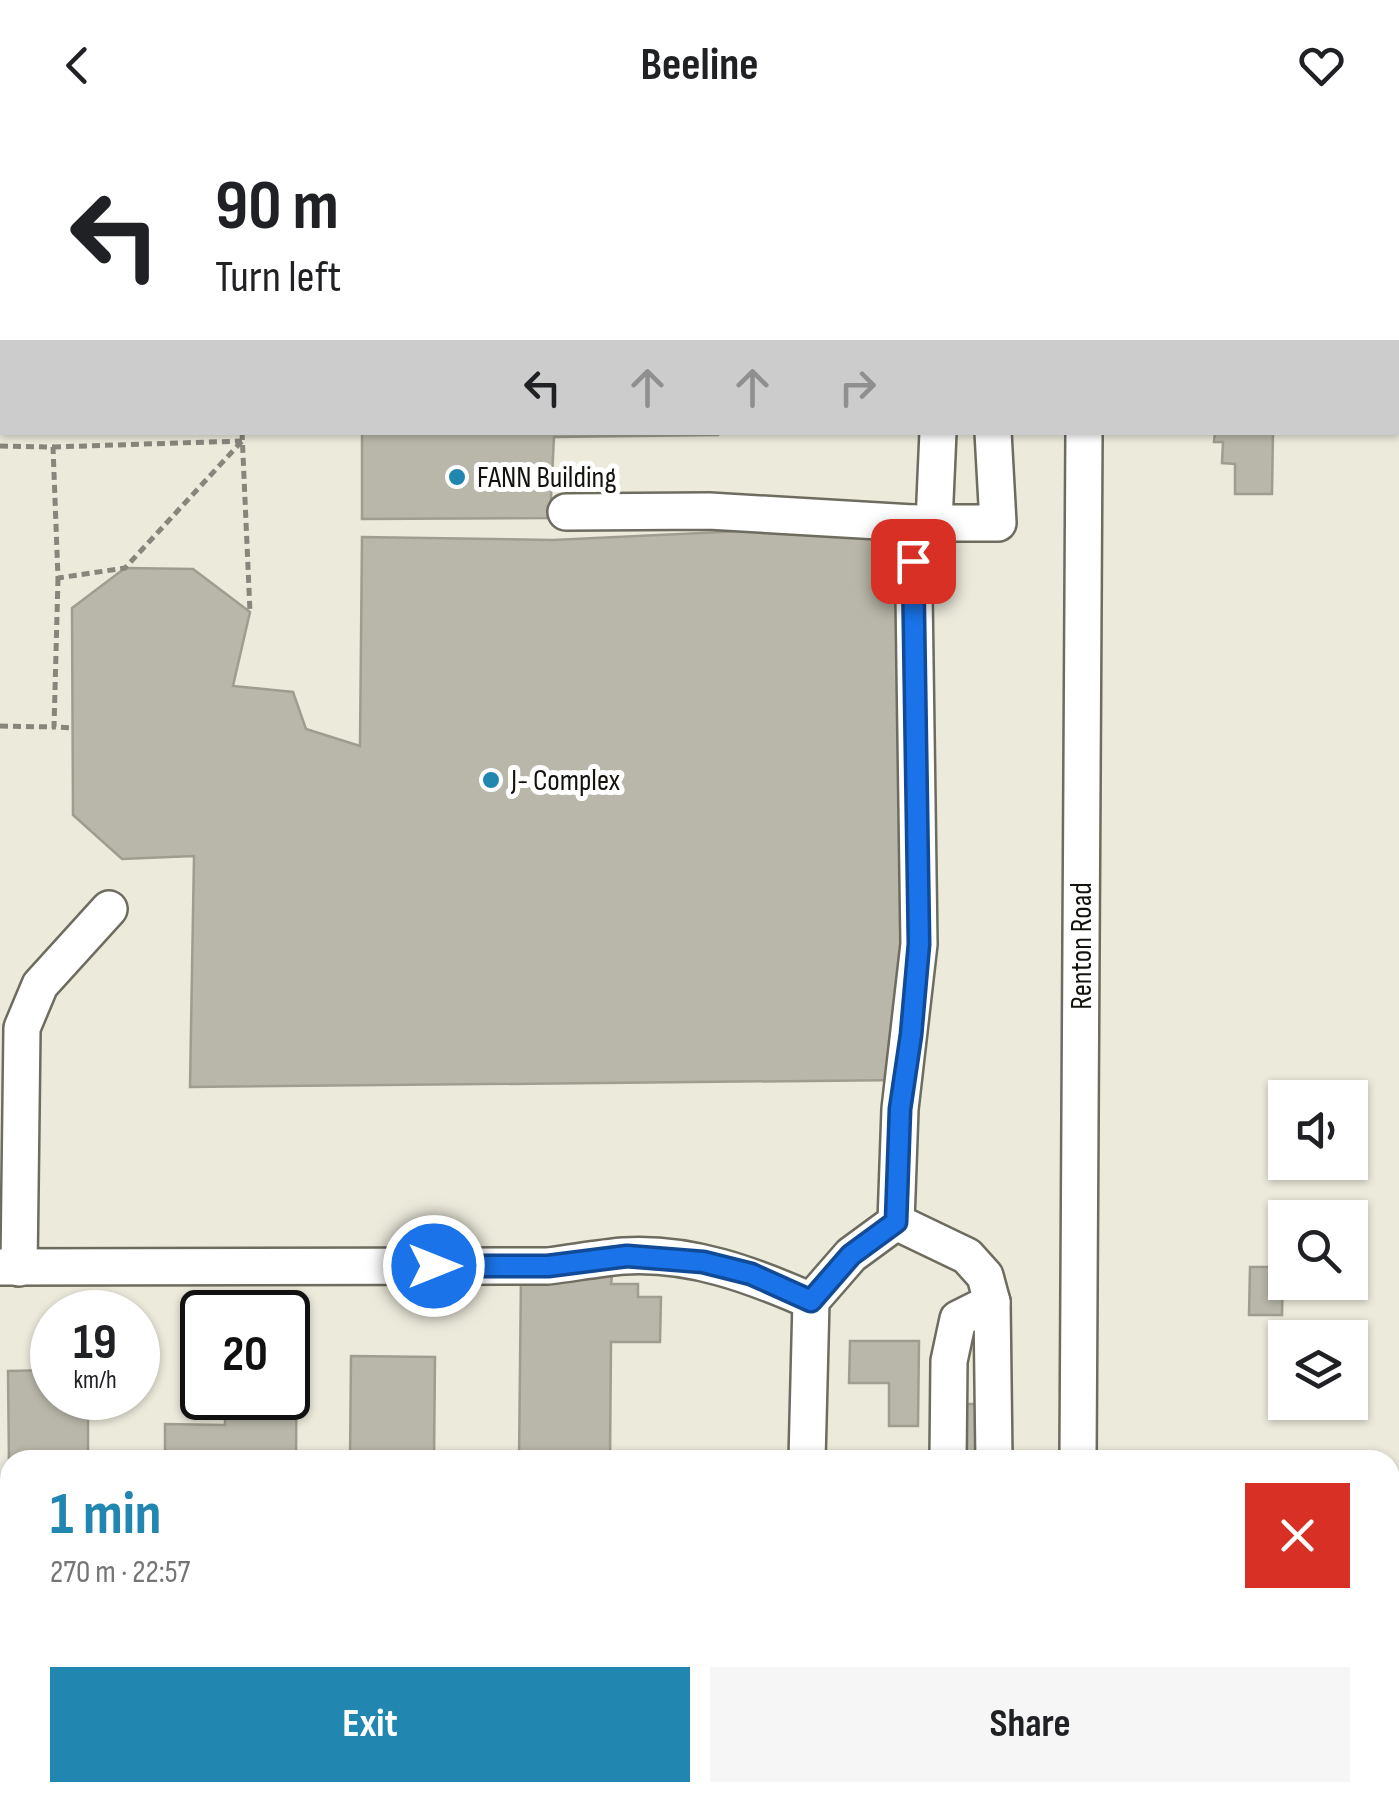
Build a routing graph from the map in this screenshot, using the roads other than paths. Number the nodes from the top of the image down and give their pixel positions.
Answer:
1 (938, 435) edge
2 (993, 435) edge
3 (1084, 435) edge
4 (566, 512) dead end
5 (924, 523) junction
6 (109, 908) dead end
7 (896, 1222) junction
8 (10, 1268) edge
9 (811, 1301) junction
10 (992, 1302) junction
11 (806, 1450) edge
12 (948, 1450) edge
13 (994, 1450) edge
14 (1078, 1450) edge

1 - 5 street
2 - 5 street
3 - 14 street, Renton Road
4 - 5 street
5 - 7 street
6 - 8 street
7 - 9 street
7 - 10 street
8 - 9 street
9 - 11 street
10 - 12 street
10 - 13 street

